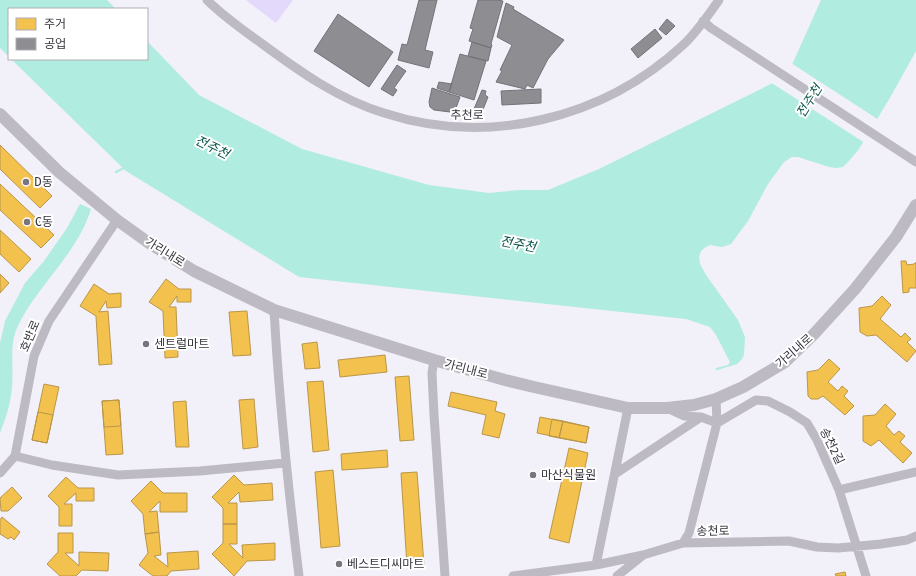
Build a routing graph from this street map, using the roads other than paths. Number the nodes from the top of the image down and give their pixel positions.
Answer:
1 (207, 0) edge
2 (719, 0) edge
3 (703, 21) junction
4 (0, 114) edge
5 (916, 162) edge
6 (916, 205) edge
7 (117, 220) junction
8 (274, 310) junction
9 (434, 360) junction
10 (716, 399) junction
11 (628, 408) junction
12 (667, 408) junction
13 (701, 418) junction
14 (717, 423) junction
15 (15, 456) junction
16 (286, 463) junction
17 (916, 472) edge
18 (0, 473) edge
19 (615, 474) junction
20 (840, 490) junction
21 (916, 536) edge
22 (684, 543) junction
23 (858, 547) junction
24 (643, 555) junction
25 (596, 565) junction
26 (299, 576) edge
27 (445, 576) edge
28 (513, 576) edge
29 (617, 576) edge
30 (866, 576) edge

1 - 3 street, 추천로
2 - 3 street, 추천로
3 - 5 street
4 - 7 street, 가리내로
6 - 10 street, 가리내로
7 - 8 street, 가리내로
7 - 15 street, 호반로
8 - 9 street, 가리내로
8 - 16 street
9 - 11 street, 가리내로
9 - 27 street
10 - 12 street, 가리내로
10 - 14 street
11 - 12 street, 가리내로
11 - 19 street
12 - 13 street
13 - 14 street
13 - 19 street
14 - 20 street, 송천2길
14 - 22 street
15 - 16 street
15 - 18 street
16 - 26 street
17 - 20 street
19 - 25 street
20 - 23 street, 송천2길
21 - 23 street, 송천로
22 - 23 street, 송천로
22 - 24 street, 송천로
23 - 30 street, 송천2길
24 - 25 street, 송천로
24 - 29 street
25 - 28 street, 송천로

